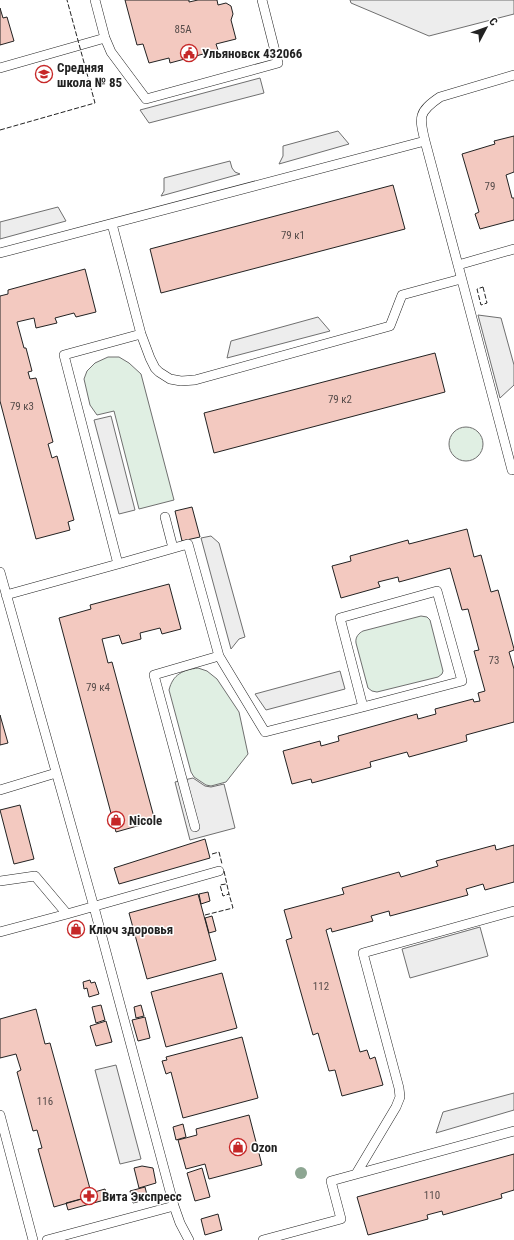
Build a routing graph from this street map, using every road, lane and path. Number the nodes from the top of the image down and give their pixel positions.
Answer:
1 (95, 0) edge
2 (262, 0) edge
3 (105, 38) junction
4 (0, 68) edge
5 (514, 75) edge
6 (424, 141) junction
7 (112, 224) junction
8 (514, 249) edge
9 (0, 253) edge
10 (458, 265) junction
11 (462, 278) junction
12 (141, 334) junction
13 (514, 469) edge
14 (165, 517) dead end
15 (173, 548) junction
16 (118, 564) junction
17 (0, 572) edge
18 (6, 595) junction
19 (219, 656) junction
20 (363, 707) junction
21 (56, 773) junction
22 (0, 790) edge
23 (195, 827) dead end
24 (219, 871) dead end
25 (0, 881) edge
26 (94, 907) junction
27 (514, 911) edge
28 (67, 914) junction
29 (0, 932) edge
30 (0, 1115) edge
31 (514, 1131) edge
32 (356, 1174) junction
33 (174, 1206) junction
34 (33, 1240) edge
35 (46, 1240) edge
36 (189, 1240) edge
37 (263, 1240) edge

1 - 3 lane
2 - 3 lane
3 - 4 lane
5 - 6 lane
6 - 7 lane
6 - 10 lane
7 - 9 lane
7 - 12 lane
8 - 10 lane
10 - 11 lane
11 - 12 lane
11 - 13 lane
12 - 16 lane
14 - 15 lane
15 - 16 lane
15 - 19 lane
16 - 18 lane
17 - 18 lane
18 - 21 lane
19 - 20 lane
19 - 23 lane
20 - 20 lane
21 - 22 lane
21 - 26 lane
24 - 26 lane
25 - 28 lane
26 - 28 lane
26 - 33 lane
27 - 32 lane
28 - 29 lane
30 - 34 lane
31 - 32 lane
32 - 37 lane
33 - 35 lane
33 - 36 lane

